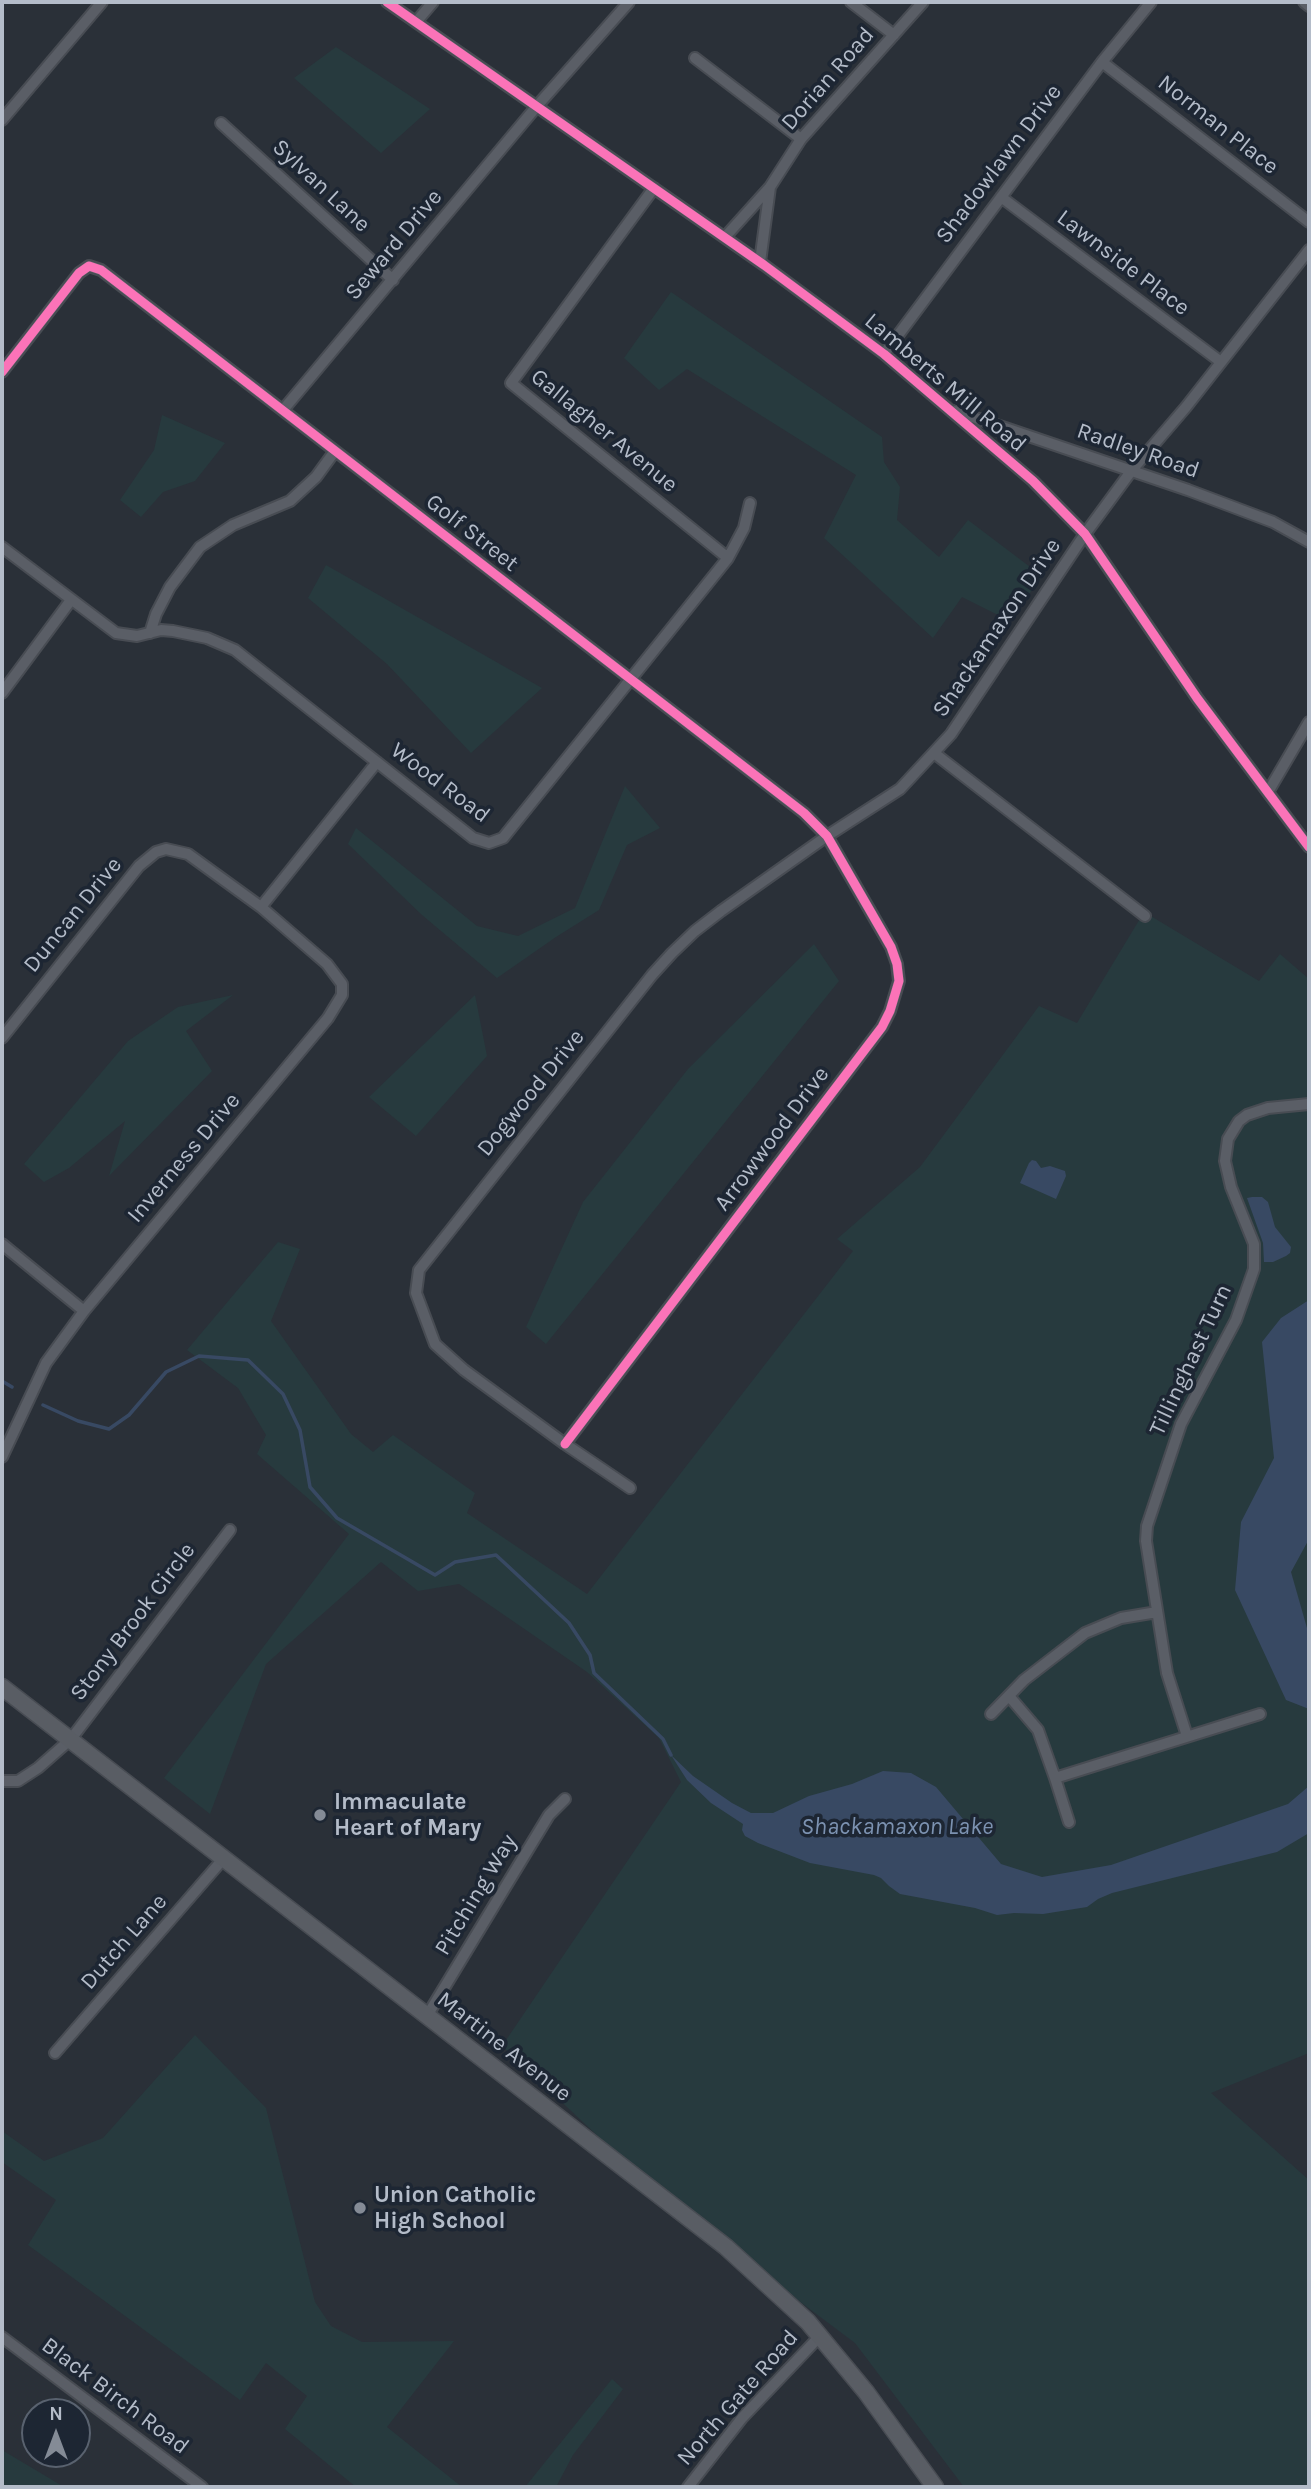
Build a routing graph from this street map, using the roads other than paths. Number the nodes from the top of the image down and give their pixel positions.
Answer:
1 (102, 2) edge
2 (387, 2) edge
3 (433, 2) edge
4 (629, 2) edge
5 (851, 2) edge
6 (923, 2) edge
7 (1151, 2) edge
8 (1304, 2) edge
9 (1309, 6) edge
10 (416, 22) junction
11 (894, 35) junction
12 (695, 58) dead end
13 (1102, 62) junction
14 (537, 106) junction
15 (2, 120) edge
16 (221, 122) dead end
17 (801, 139) junction
18 (770, 187) junction
19 (654, 188) junction
20 (1001, 197) junction
21 (1309, 222) edge
22 (725, 237) junction
23 (1309, 250) edge
24 (760, 262) junction
25 (393, 280) junction
26 (884, 354) junction
27 (1221, 362) junction
28 (2, 372) edge
29 (949, 409) junction
30 (283, 411) junction
31 (335, 451) junction
32 (1132, 470) junction
33 (750, 503) dead end
34 (1085, 534) junction
35 (1309, 542) edge
36 (2, 547) edge
37 (727, 558) junction
38 (71, 600) junction
39 (150, 633) junction
40 (631, 680) junction
41 (2, 693) edge
42 (1309, 722) edge
43 (934, 753) junction
44 (377, 762) junction
45 (1268, 792) junction
46 (827, 836) junction
47 (1309, 847) edge
48 (261, 907) junction
49 (1145, 916) dead end
50 (2, 1037) edge
51 (1309, 1104) edge
52 (2, 1244) edge
53 (84, 1311) junction
54 (565, 1444) junction
55 (2, 1457) edge
56 (630, 1488) dead end
57 (230, 1530) dead end
58 (1157, 1612) junction
59 (2, 1687) edge
60 (1009, 1696) junction
61 (991, 1714) dead end
62 (1260, 1714) dead end
63 (1188, 1736) junction
64 (70, 1740) junction
65 (1055, 1778) junction
66 (2, 1781) edge
67 (565, 1799) dead end
68 (1069, 1822) dead end
69 (223, 1858) junction
70 (427, 2016) junction
71 (55, 2053) dead end
72 (820, 2336) junction
73 (2, 2337) edge
74 (202, 2487) edge
75 (688, 2487) edge
76 (935, 2487) edge

1 - 15 street
2 - 10 street, Lamberts Mill Road
3 - 10 street
4 - 14 street, Seward Drive
5 - 11 street
6 - 11 street, Dorian Road
7 - 13 street, Shadowlawn Drive
8 - 9 street
10 - 14 street, Lamberts Mill Road
11 - 17 street, Dorian Road
12 - 17 street
13 - 20 street, Shadowlawn Drive
13 - 21 street, Norman Place
14 - 19 street, Lamberts Mill Road
14 - 25 street, Seward Drive
16 - 25 street, Sylvan Lane
17 - 18 street, Dorian Road
18 - 22 street, Dorian Road
18 - 24 street, Dorian Road
19 - 22 street, Lamberts Mill Road
19 - 37 street, Gallagher Avenue
20 - 26 street, Shadowlawn Drive
20 - 27 street, Lawnside Place
22 - 24 street, Lamberts Mill Road
23 - 27 street, Shackamaxon Drive
24 - 26 street, Lamberts Mill Road
25 - 30 street, Seward Drive
26 - 29 street, Lamberts Mill Road
27 - 32 street, Shackamaxon Drive
28 - 30 street, Golf Street
29 - 32 street, Radley Road
29 - 34 street, Lamberts Mill Road
30 - 31 street, Golf Street
31 - 39 street
31 - 40 street, Golf Street
32 - 34 street, Shackamaxon Drive
32 - 35 street, Radley Road
33 - 37 street, Wood Road
34 - 43 street, Shackamaxon Drive
34 - 45 street, Lamberts Mill Road
36 - 38 street, Wood Road
37 - 40 street, Wood Road
38 - 39 street, Wood Road
38 - 41 street
39 - 44 street, Wood Road
40 - 44 street, Wood Road
40 - 46 street, Golf Street
42 - 45 street
43 - 46 street, Dogwood Drive
43 - 49 street, Shackamaxon Drive
44 - 48 street
45 - 47 street, Lamberts Mill Road
46 - 54 street, Arrowwood Drive
46 - 54 street, Dogwood Drive
48 - 50 street, Duncan Drive
48 - 53 street, Inverness Drive
51 - 58 street, Tillinghast Turn
52 - 53 street
53 - 55 street, Inverness Drive
54 - 56 street, Dogwood Drive
57 - 64 street, Stony Brook Circle
58 - 60 street
58 - 63 street, Tillinghast Turn
59 - 64 main road, Martine Avenue
60 - 61 street
60 - 65 street
62 - 63 street
63 - 65 street
64 - 66 street, Stony Brook Circle
64 - 69 main road, Martine Avenue
65 - 68 street
67 - 70 street, Pitching Way
69 - 70 main road, Martine Avenue
69 - 71 street, Dutch Lane
70 - 72 main road, Martine Avenue
72 - 75 street, North Gate Road
72 - 76 main road, Martine Avenue
73 - 74 street, Black Birch Road

